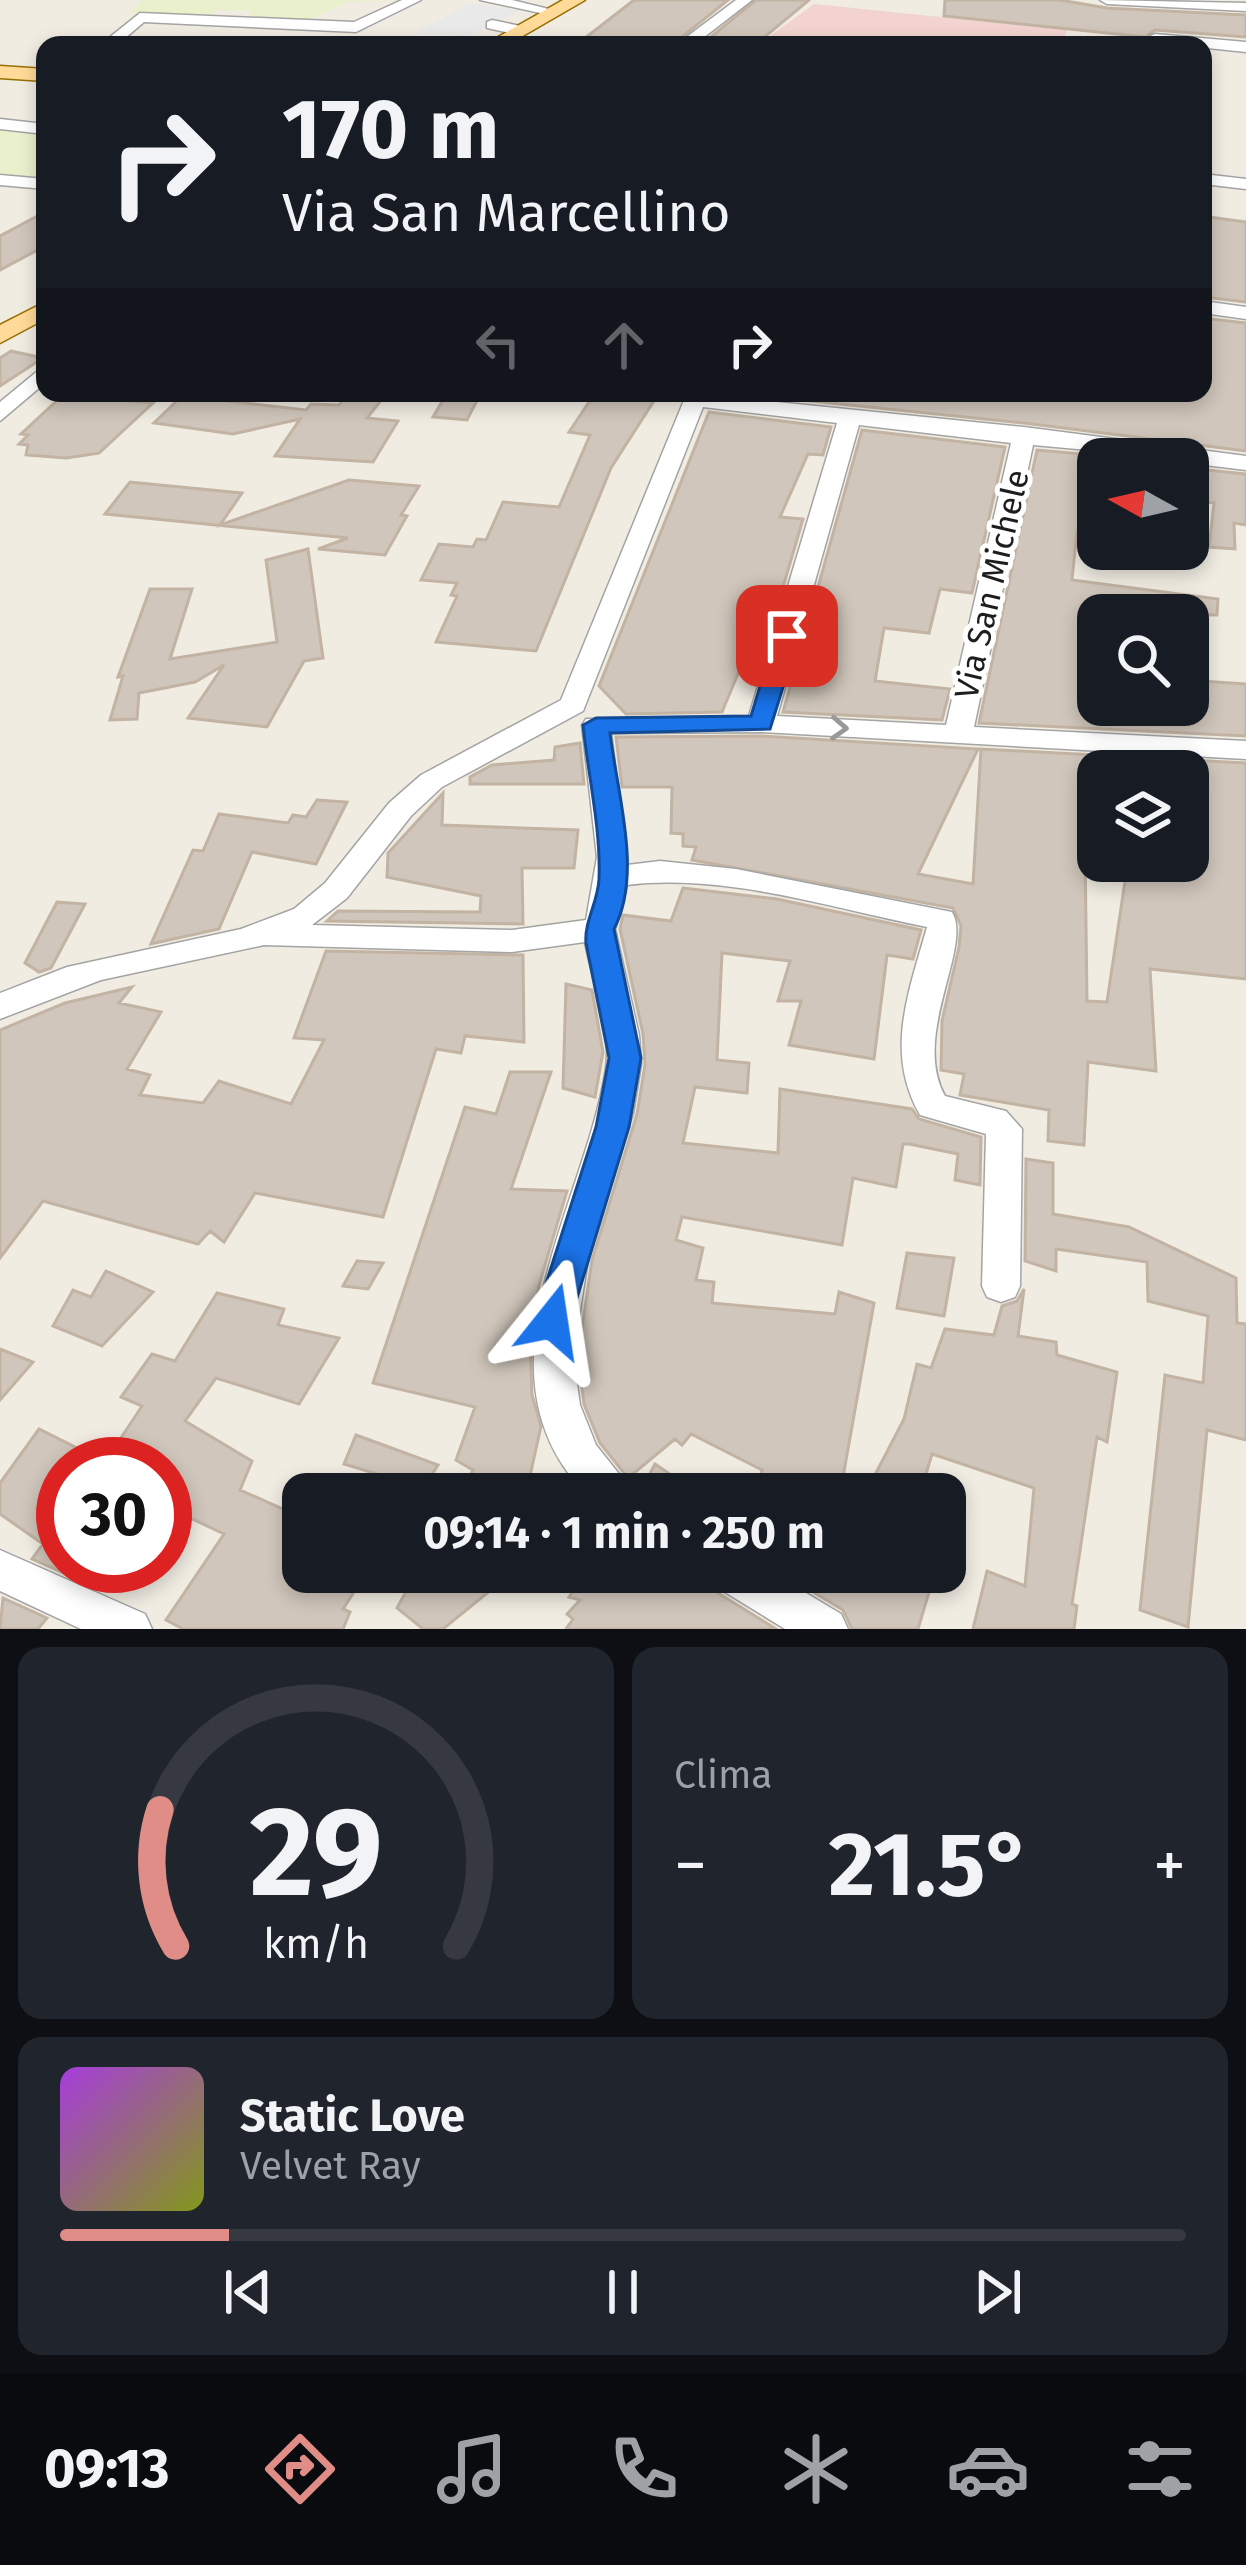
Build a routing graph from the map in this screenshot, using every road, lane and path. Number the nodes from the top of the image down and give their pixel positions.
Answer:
1 (414, 0) edge
2 (487, 0) edge
3 (576, 0) edge
4 (745, 0) edge
5 (1106, 0) edge
6 (1162, 3) edge
7 (545, 7) edge
8 (1246, 8) edge
9 (492, 35) edge
10 (118, 36) edge
11 (697, 36) edge
12 (1155, 36) edge
13 (1212, 45) edge
14 (1246, 46) edge
15 (0, 72) edge
16 (36, 74) edge
17 (0, 124) edge
18 (36, 129) edge
19 (1212, 168) edge
20 (1246, 172) edge
21 (0, 180) edge
22 (1212, 180) edge
23 (36, 183) edge
24 (1246, 184) edge
25 (1212, 308) edge
26 (1246, 313) edge
27 (36, 314) edge
28 (0, 335) edge
29 (36, 379) edge
30 (695, 402) edge
31 (743, 402) edge
32 (0, 413) edge
33 (850, 416) junction
34 (1024, 434) junction
35 (1246, 463) edge
36 (585, 715) junction
37 (761, 724) junction
38 (958, 734) junction
39 (1246, 750) edge
40 (614, 877) junction
41 (599, 929) junction
42 (267, 935) junction
43 (0, 1007) edge
44 (1001, 1286) dead end
45 (594, 1473) edge
46 (0, 1570) edge
47 (766, 1593) edge
48 (130, 1629) edge
49 (825, 1629) edge

1 - 10 street
2 - 7 street
3 - 7 main road
4 - 11 street
5 - 6 street
6 - 8 street
6 - 12 street
7 - 9 main road
13 - 14 street
15 - 16 main road
17 - 18 street
19 - 20 street
21 - 23 street
22 - 24 street
25 - 26 street
27 - 28 main road
29 - 32 street
30 - 36 street
31 - 33 street
33 - 34 street
33 - 37 street
34 - 35 street
34 - 38 street, Via San Michele
36 - 37 street
36 - 40 street
36 - 42 street
37 -> 38 street
38 - 39 street
40 - 41 street
40 - 44 street
41 - 42 street
41 - 45 street
42 - 43 street
46 - 48 street
47 - 49 street

